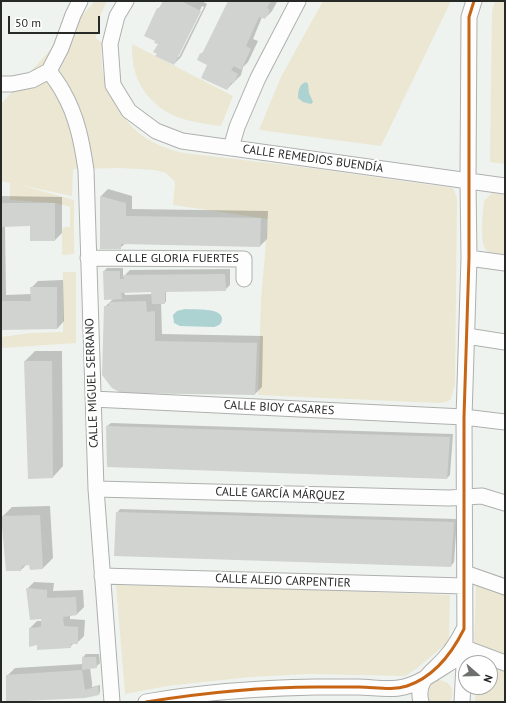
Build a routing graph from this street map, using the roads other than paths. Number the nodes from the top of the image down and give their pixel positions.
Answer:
1 (80, 1) edge
2 (126, 1) edge
3 (298, 1) edge
4 (474, 1) edge
5 (49, 71) junction
6 (1, 84) edge
7 (231, 148) junction
8 (468, 181) junction
9 (505, 186) edge
10 (88, 258) junction
11 (469, 258) junction
12 (505, 263) edge
13 (244, 280) dead end
14 (467, 336) junction
15 (505, 342) edge
16 (93, 399) junction
17 (464, 417) junction
18 (505, 422) edge
19 (96, 489) junction
20 (465, 496) junction
21 (505, 503) edge
22 (102, 576) junction
23 (465, 579) junction
24 (505, 587) edge
25 (464, 629) junction
26 (467, 651) junction
27 (505, 664) edge
28 (427, 676) junction
29 (462, 697) edge
30 (112, 702) edge
31 (146, 702) edge
32 (421, 702) edge

1 - 5 street
2 - 7 street, CALLE REMEDIOS BUENDÍA
3 - 7 street
4 - 8 street
5 - 6 street
5 - 10 street, CALLE MIGUEL SERRANO
7 - 8 street, CALLE REMEDIOS BUENDÍA
8 - 9 street, CALLE REMEDIOS BUENDÍA
8 - 11 street
10 - 13 street, CALLE GLORIA FUERTES
10 - 16 street, CALLE MIGUEL SERRANO
11 - 12 street
11 - 14 street
14 - 15 street
14 - 17 street
16 - 17 street, CALLE BIOY CASARES
16 - 19 street, CALLE MIGUEL SERRANO
17 - 18 street, CALLE BIOY CASARES
17 - 20 street
19 - 20 street, CALLE GARCÍA MÁRQUEZ
19 - 22 street, CALLE MIGUEL SERRANO
20 - 21 street, CALLE GARCÍA MÁRQUEZ
20 - 23 street
22 - 23 street, CALLE ALEJO CARPENTIER
22 - 30 street, CALLE MIGUEL SERRANO
23 - 24 street, CALLE ALEJO CARPENTIER
23 - 25 street
25 - 26 street
25 - 28 street
26 - 27 street
26 - 28 street
26 - 29 street
28 - 29 street
28 - 31 street
28 - 32 street

